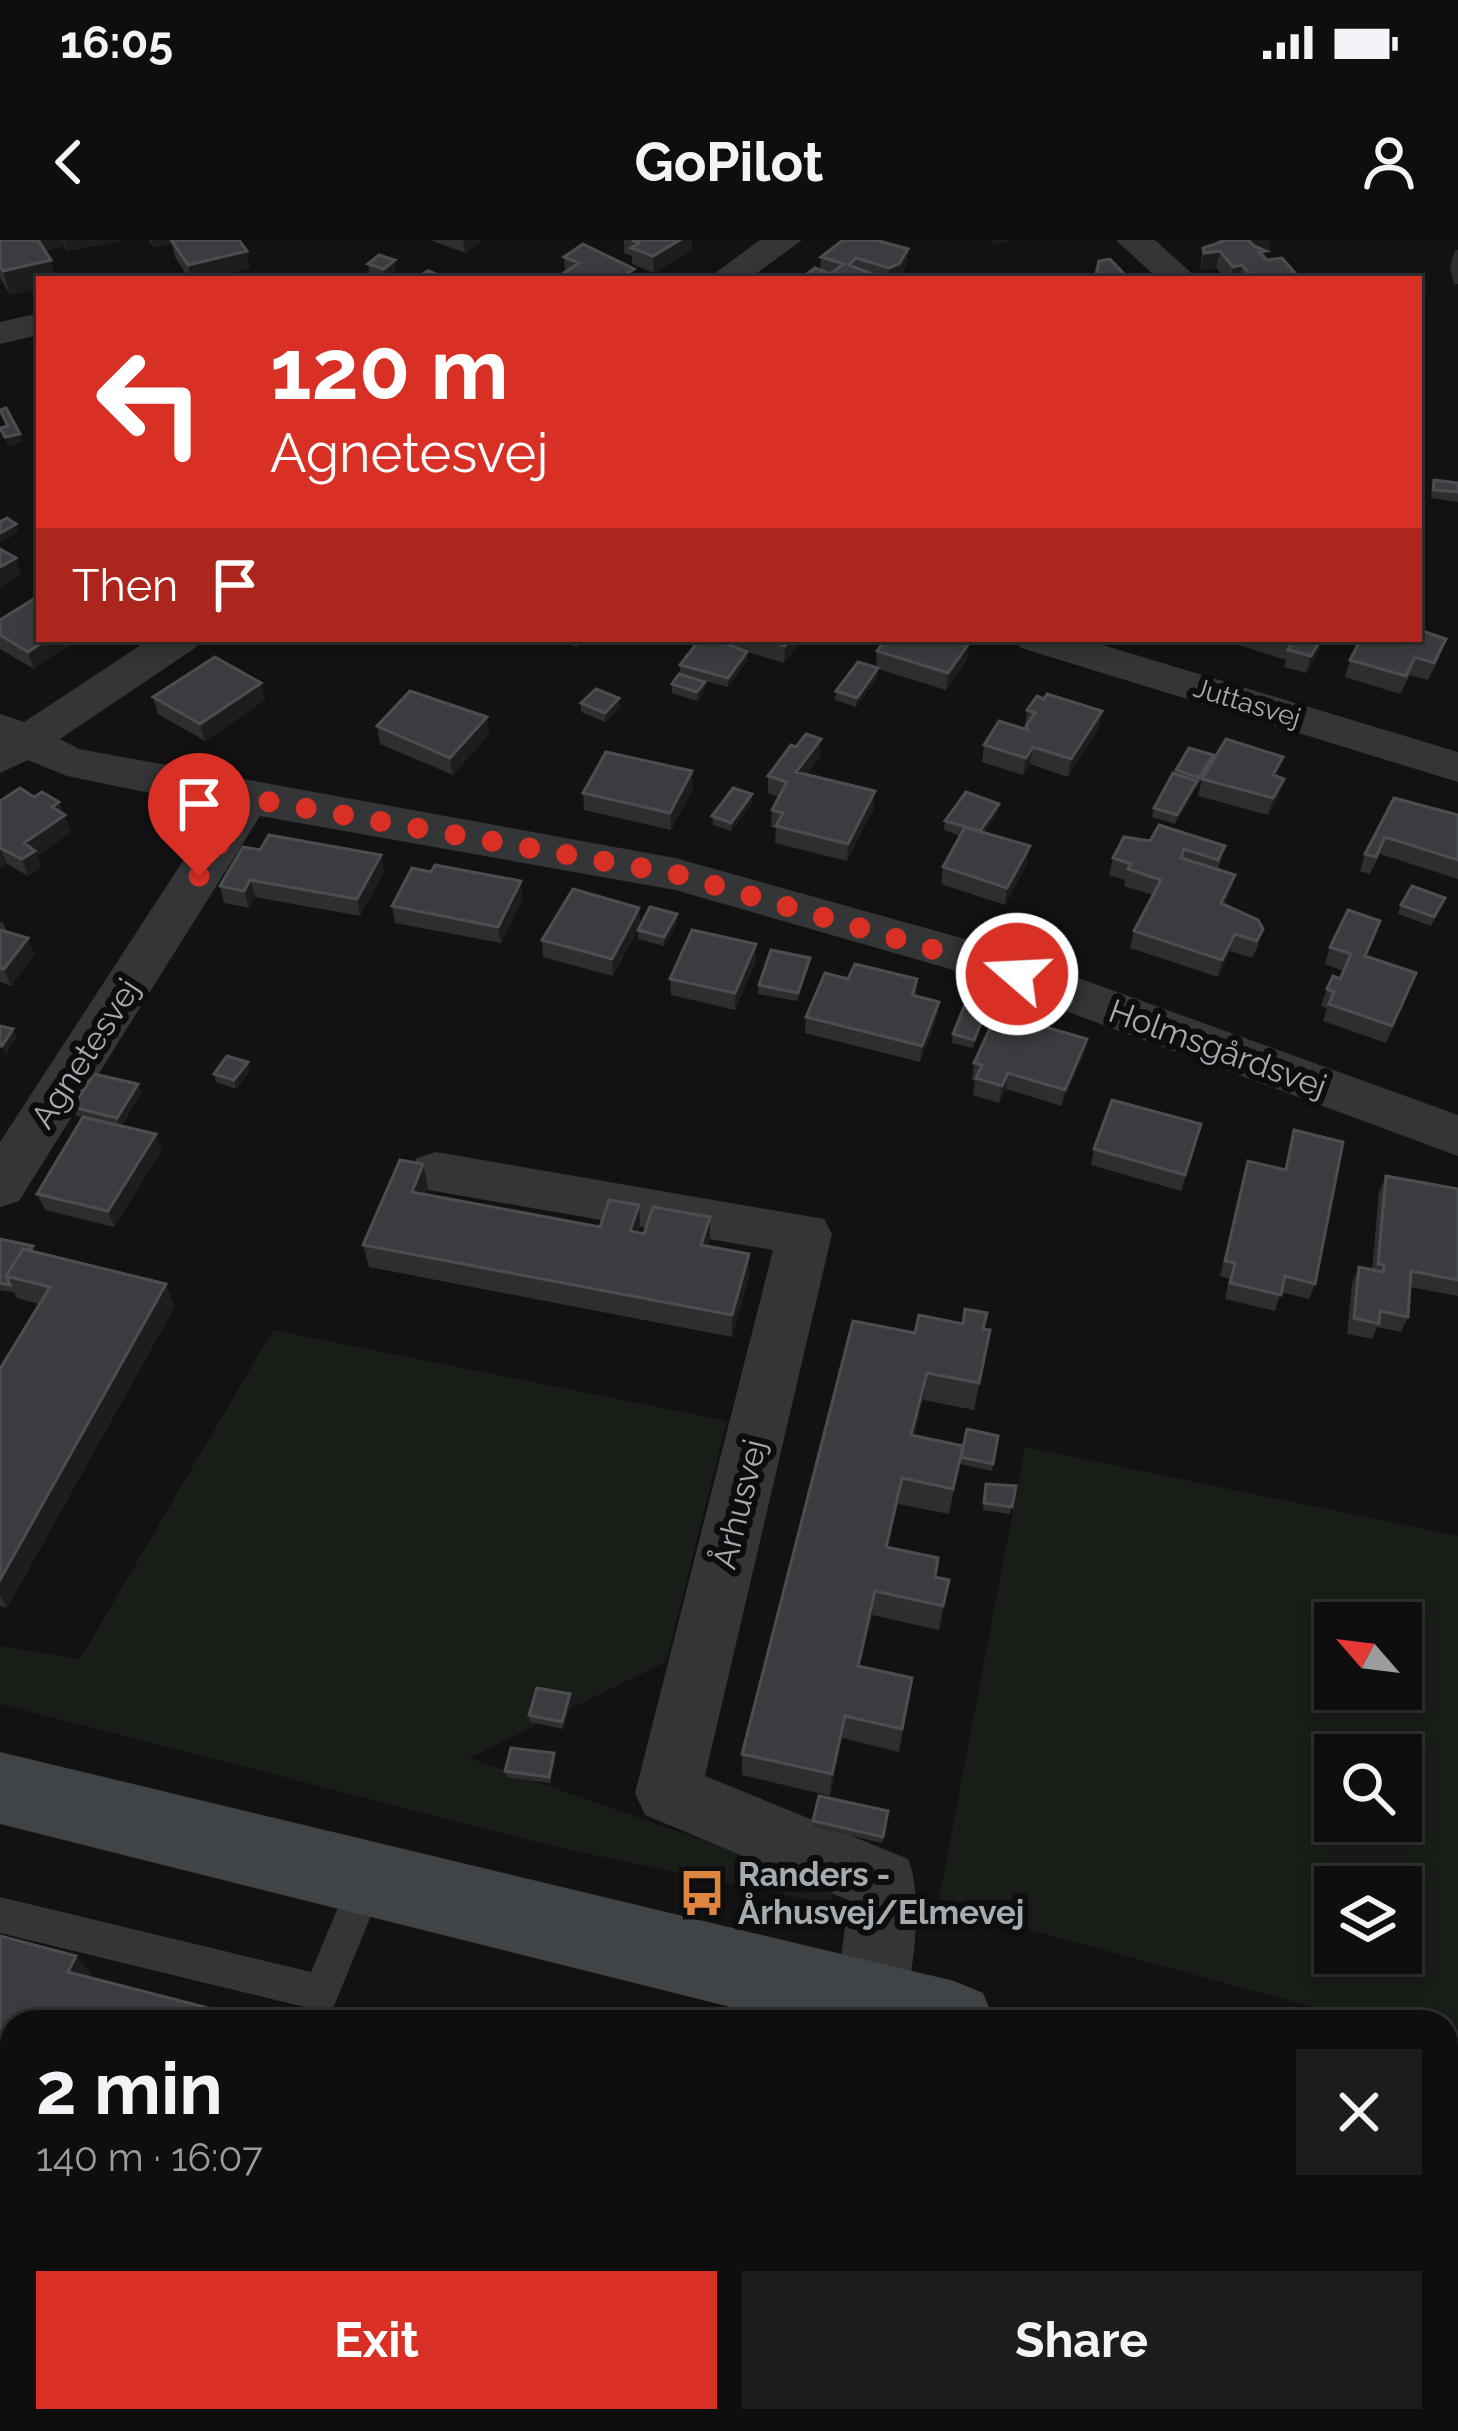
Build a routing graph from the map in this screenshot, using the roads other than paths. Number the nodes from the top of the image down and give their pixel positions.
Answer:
1 (784, 240) edge
2 (1134, 240) edge
3 (730, 276) edge
4 (1176, 276) edge
5 (36, 325) edge
6 (0, 333) edge
7 (175, 642) edge
8 (1046, 642) edge
9 (8, 742) edge
10 (1458, 766) edge
11 (248, 798) junction
12 (1458, 1136) edge
13 (436, 1173) dead end
14 (0, 1186) edge
15 (0, 1788) edge
16 (368, 1879) junction
17 (0, 1915) edge
18 (871, 2002) junction
19 (904, 2010) edge

1 - 3 street
2 - 4 street
5 - 6 street
7 - 9 street
8 - 10 street, Juttasvej
9 - 11 street, Holmsgårdsvej
11 - 12 street, Holmsgårdsvej
11 - 14 street, Agnetesvej
13 - 18 street, Århusvej
15 - 16 main road
16 - 17 lane
16 - 18 main road
18 - 19 main road

